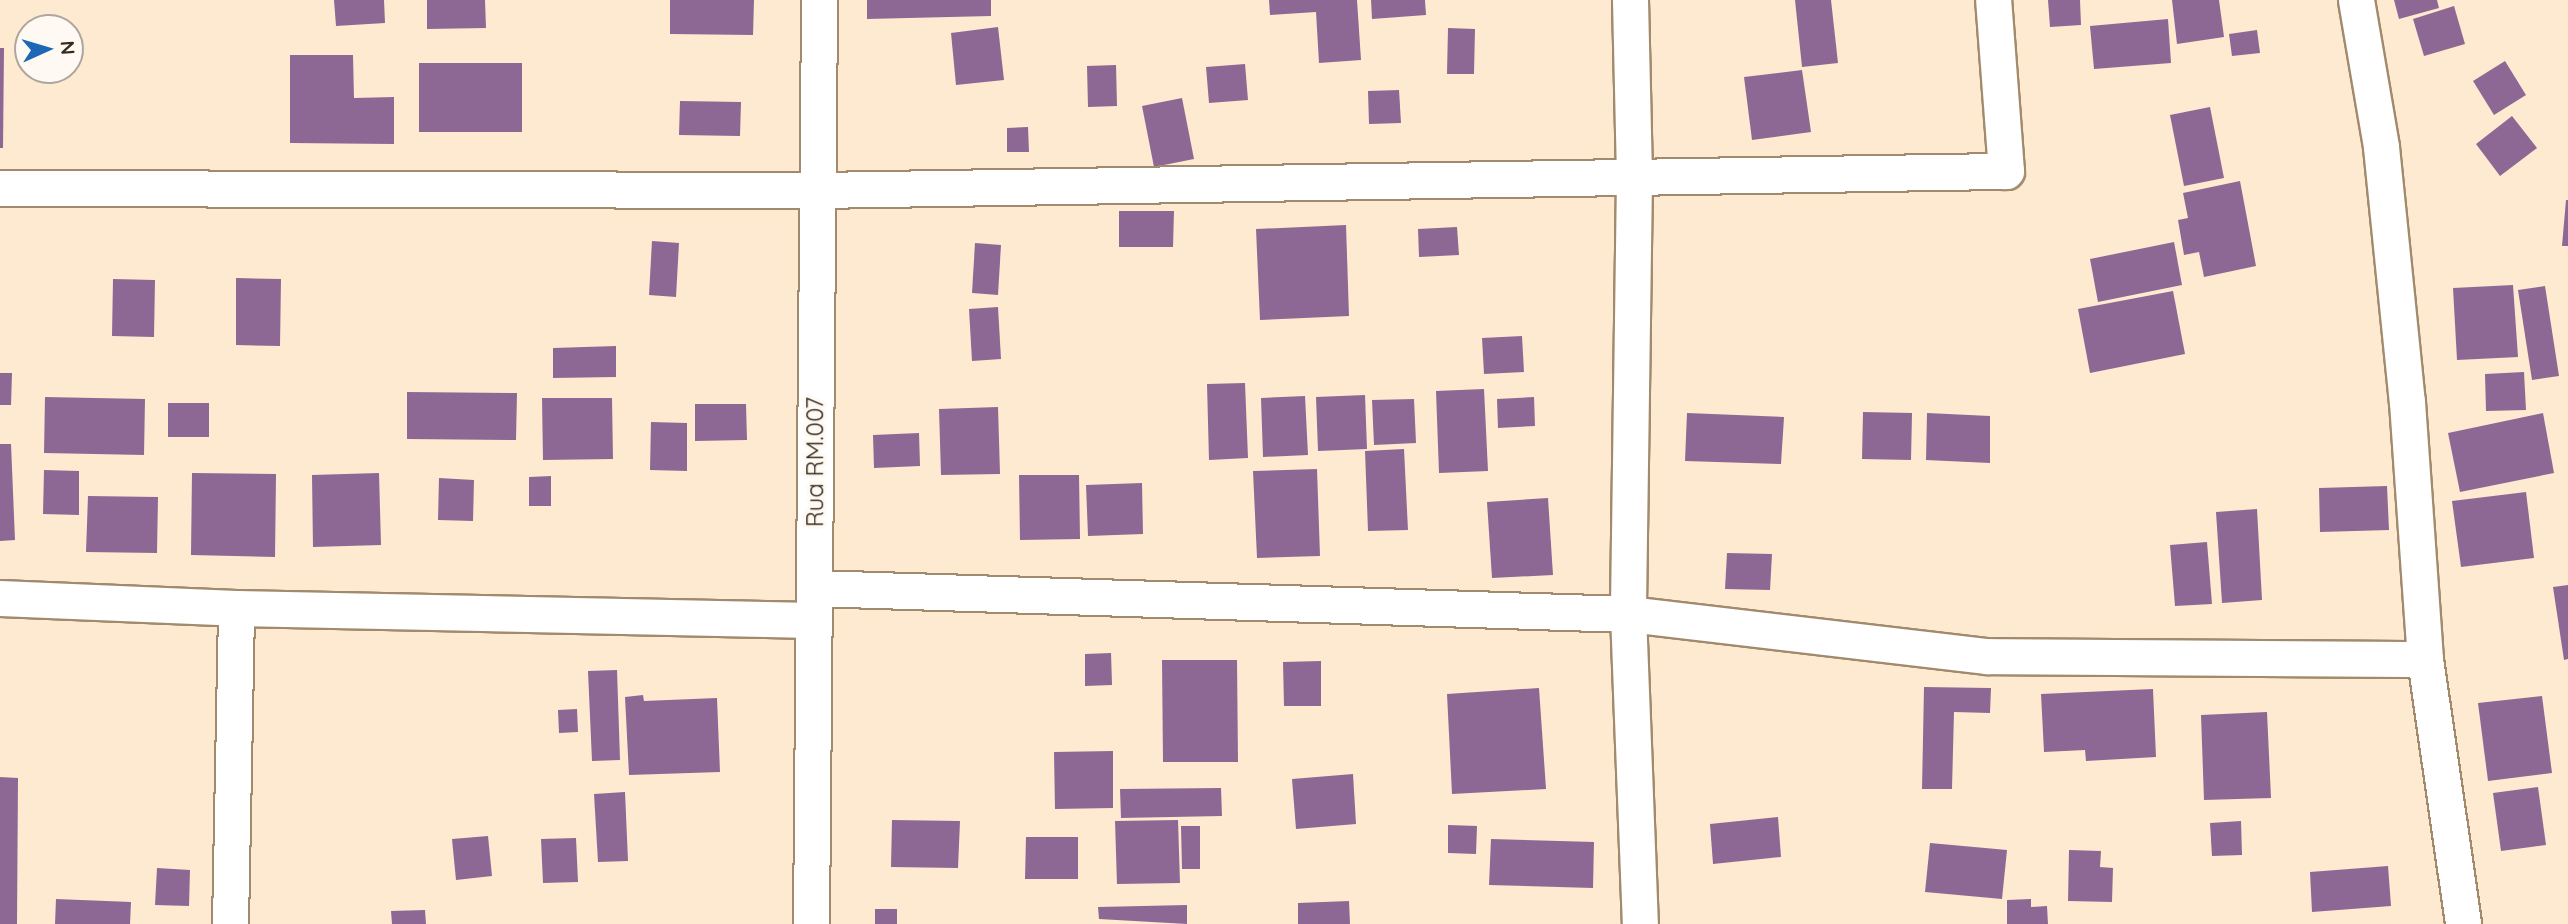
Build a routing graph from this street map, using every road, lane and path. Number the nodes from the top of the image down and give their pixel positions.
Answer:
1 (819, 0) edge
2 (1630, 0) edge
3 (1993, 0) edge
4 (2356, 0) edge
5 (1634, 177) junction
6 (0, 188) edge
7 (817, 190) junction
8 (0, 598) edge
9 (814, 604) junction
10 (236, 608) junction
11 (1628, 614) junction
12 (2425, 659) junction
13 (230, 924) edge
14 (811, 924) edge
15 (1640, 924) edge
16 (2463, 924) edge

1 - 7 street, Rua RM.007
2 - 5 street
3 - 5 street
4 - 12 street
5 - 7 street
5 - 11 street
6 - 7 street
7 - 9 street, Rua RM.007
8 - 10 street
9 - 10 street
9 - 11 street
9 - 14 street, Rua RM.007
10 - 13 street
11 - 12 street
11 - 15 street
12 - 16 street

